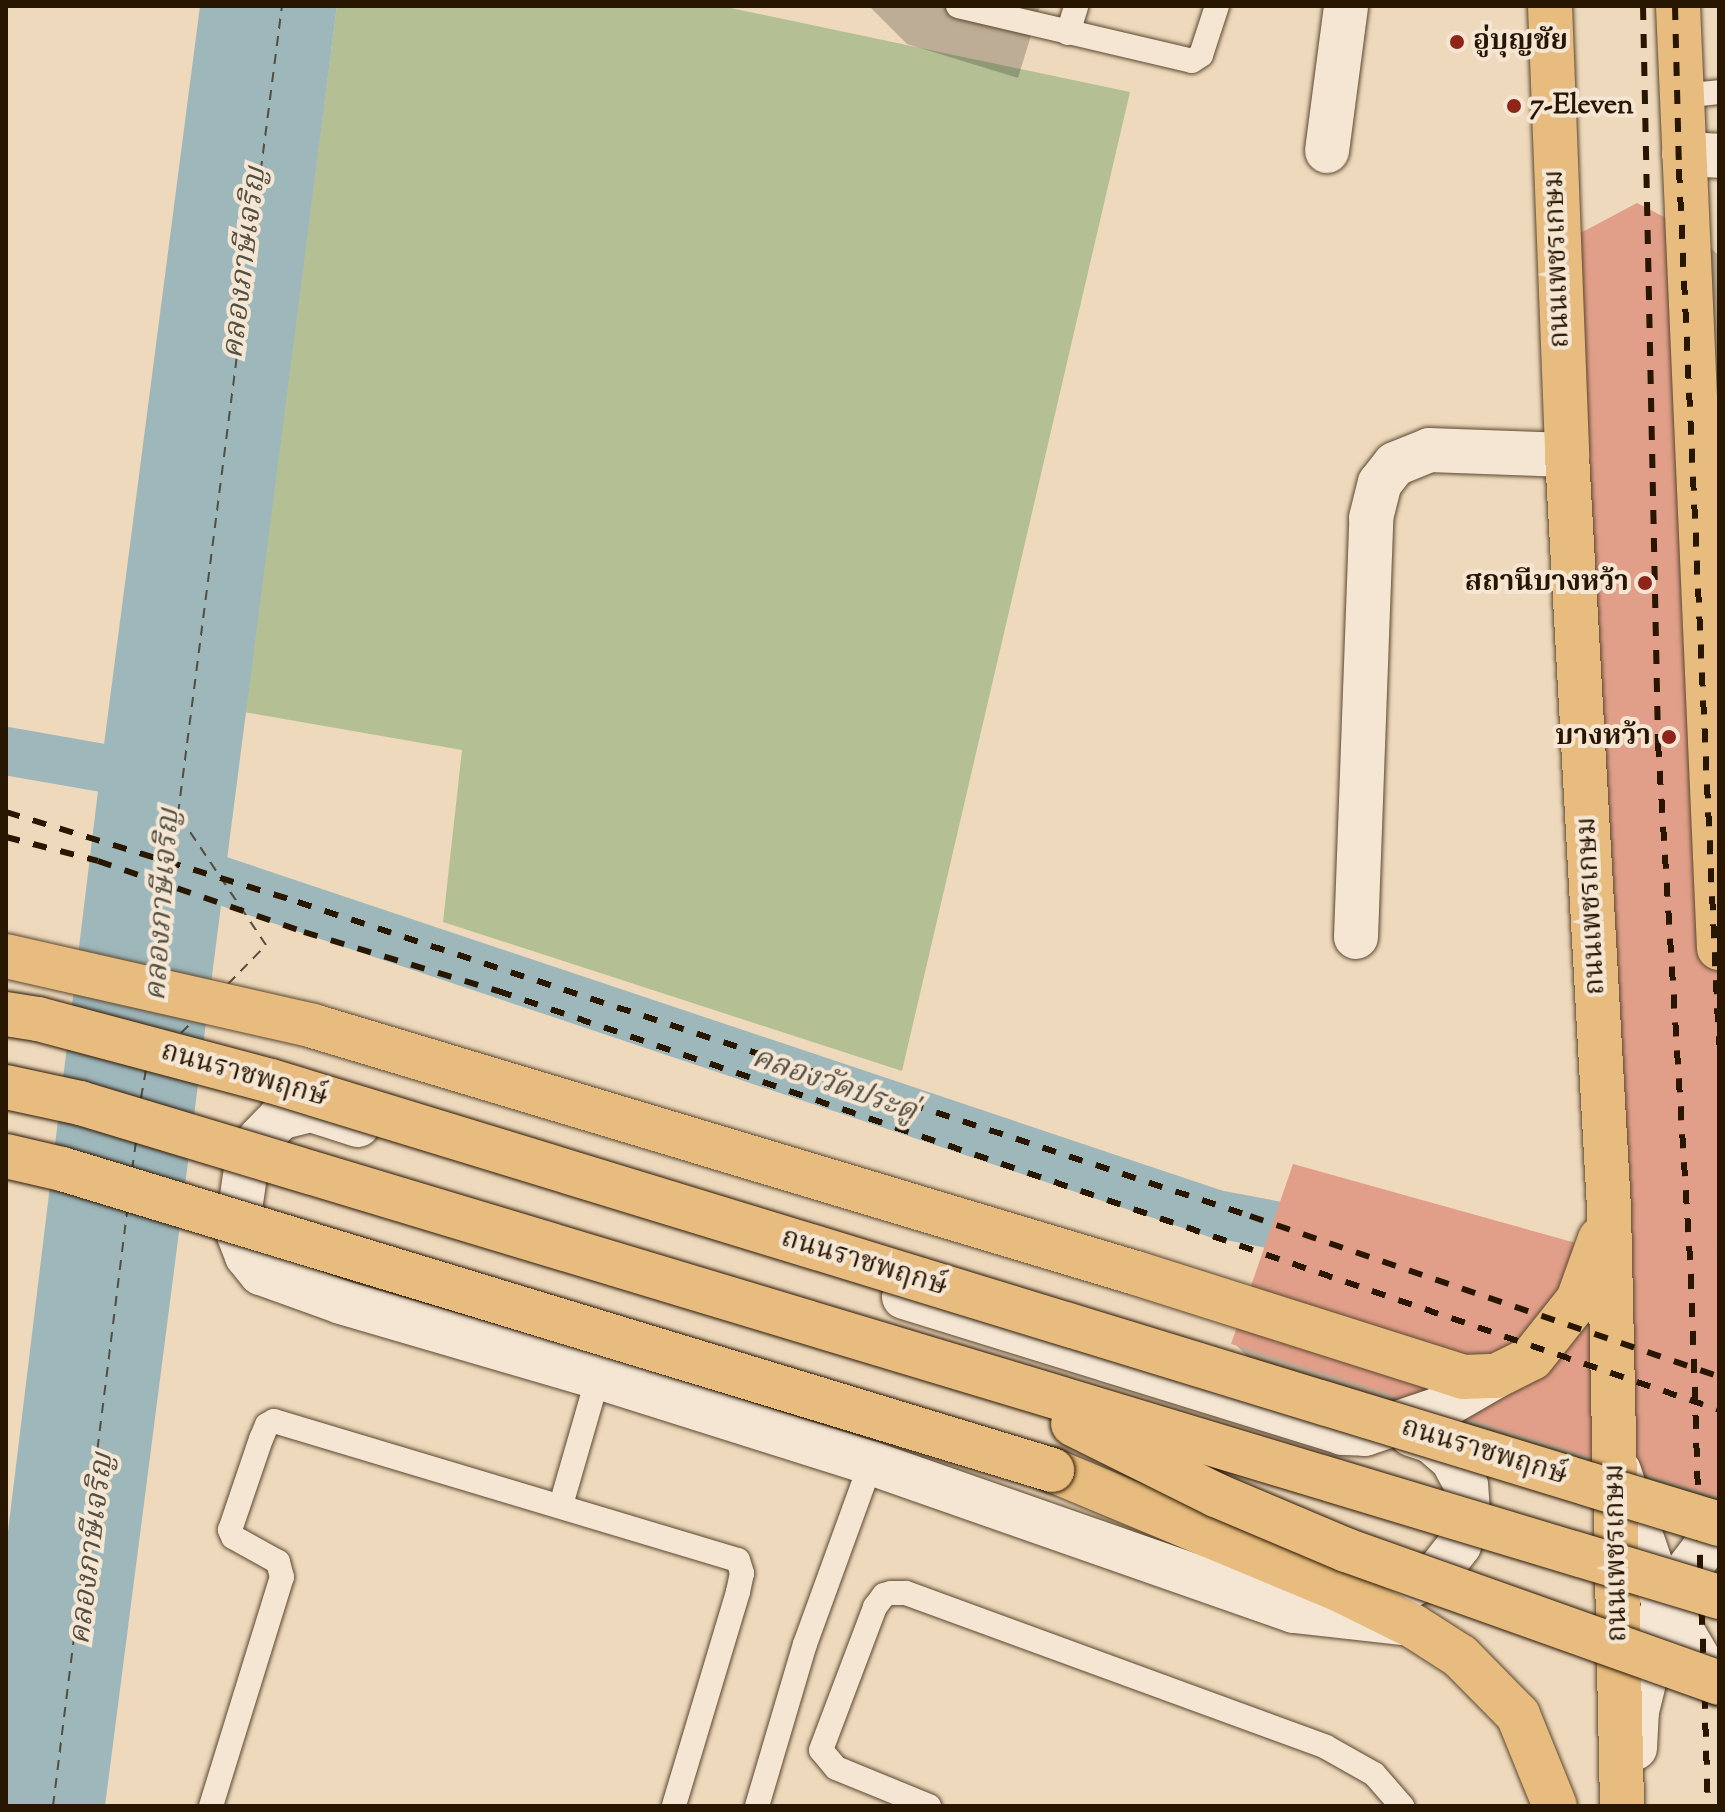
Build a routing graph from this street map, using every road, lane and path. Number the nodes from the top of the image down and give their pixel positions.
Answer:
1 (958, 6) edge
2 (1076, 6) edge
3 (1217, 6) edge
4 (1346, 6) edge
5 (1550, 6) edge
6 (1678, 6) edge
7 (1068, 33) junction
8 (1700, 94) edge
9 (1327, 151) dead end
10 (1702, 155) edge
11 (1707, 428) edge
12 (1567, 455) junction
13 (1706, 595) junction
14 (1719, 709) edge
15 (1356, 937) dead end
16 (1719, 948) edge
17 (6, 956) edge
18 (6, 1014) edge
19 (6, 1087) edge
20 (6, 1156) edge
21 (1609, 1209) junction
22 (1496, 1376) junction
23 (598, 1377) junction
24 (990, 1378) junction
25 (1365, 1434) junction
26 (1615, 1459) junction
27 (871, 1463) junction
28 (561, 1505) junction
29 (1719, 1524) edge
30 (1719, 1536) edge
31 (1340, 1590) junction
32 (1719, 1597) edge
33 (1667, 1605) junction
34 (1409, 1624) junction
35 (1719, 1683) edge
36 (211, 1806) edge
37 (674, 1806) edge
38 (757, 1806) edge
39 (929, 1806) edge
40 (1402, 1806) edge
41 (1555, 1806) edge
42 (1622, 1806) edge
43 (1632, 1806) edge

1 - 7 lane
2 - 7 lane
3 - 7 lane
4 - 9 street
5 - 12 main road, ถนนเพชรเกษม
6 - 8 main road
8 - 10 main road
10 - 11 main road
11 - 13 main road
12 - 15 street
12 - 21 main road, ถนนเพชรเกษม
13 - 14 main road
13 - 16 main road
17 - 22 main road
18 - 29 main road, ถนนราชพฤกษ์, bridge
19 - 24 main road, bridge
20 - 31 main road, bridge
21 - 22 main road
21 - 26 main road, ถนนเพชรเกษม
22 - 25 street
23 - 25 street
23 - 27 street
23 - 28 lane
24 - 32 main road, bridge
24 - 35 main road, bridge
25 - 31 street
26 - 33 street
26 - 42 main road, ถนนเพชรเกษม
27 - 34 street
27 - 38 lane
28 - 36 lane
28 - 37 lane
30 - 33 street
31 - 34 main road
33 - 35 street
33 - 43 street
34 - 41 main road
39 - 40 lane

